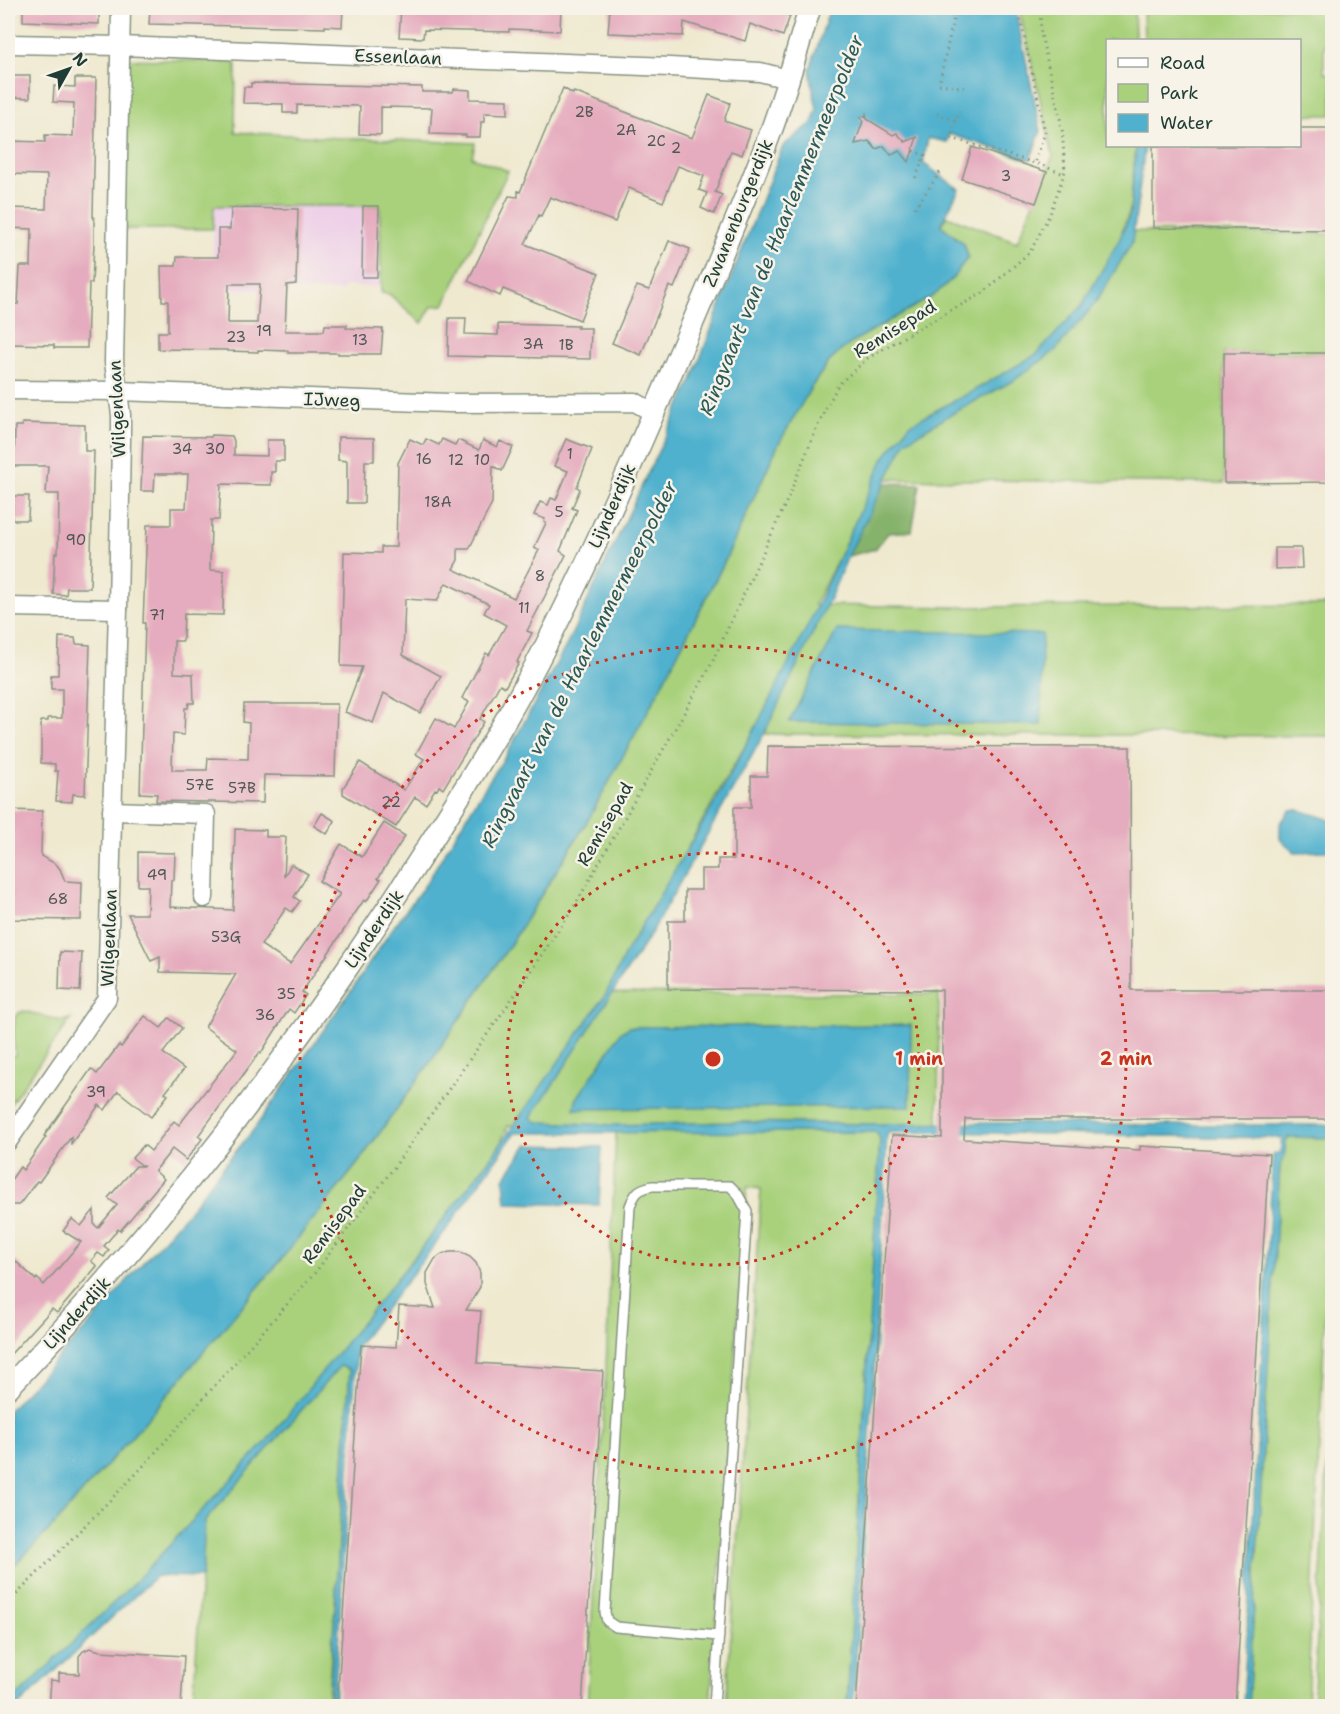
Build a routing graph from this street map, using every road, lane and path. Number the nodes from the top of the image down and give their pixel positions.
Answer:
1 (121, 8) edge
2 (810, 8) edge
3 (956, 8) edge
4 (1018, 8) edge
5 (1040, 8) edge
6 (8, 44) edge
7 (120, 46) junction
8 (788, 79) junction
9 (968, 88) dead end
10 (960, 111) dead end
11 (937, 114) dead end
12 (956, 121) junction
13 (913, 151) dead end
14 (1035, 163) junction
15 (941, 171) dead end
16 (1065, 174) junction
17 (914, 181) dead end
18 (915, 208) dead end
19 (8, 390) edge
20 (118, 391) junction
21 (654, 413) junction
22 (8, 607) edge
23 (118, 609) junction
24 (112, 811) junction
25 (204, 898) dead end
26 (8, 1141) edge
27 (8, 1388) edge
28 (8, 1603) edge
29 (719, 1636) junction
30 (714, 1707) edge

1 - 7 street, Wilgenlaan
2 - 8 street, Zwanenburgerdijk
3 - 9 path
4 - 14 path
5 - 16 path, Remisepad
6 - 7 street, Essenlaan
7 - 8 street, Essenlaan
7 - 20 street, Wilgenlaan
8 - 21 street, Zwanenburgerdijk
10 - 12 path
11 - 12 path
12 - 14 path
13 - 17 path
14 - 16 path
15 - 18 path
16 - 28 path, Remisepad
19 - 20 street, IJweg
20 - 21 street, IJweg
20 - 23 street, Wilgenlaan
21 - 27 street, Lijnderdijk
22 - 23 street
23 - 24 street, Wilgenlaan
24 - 25 street
24 - 26 street, Wilgenlaan
29 - 29 lane
29 - 30 lane

